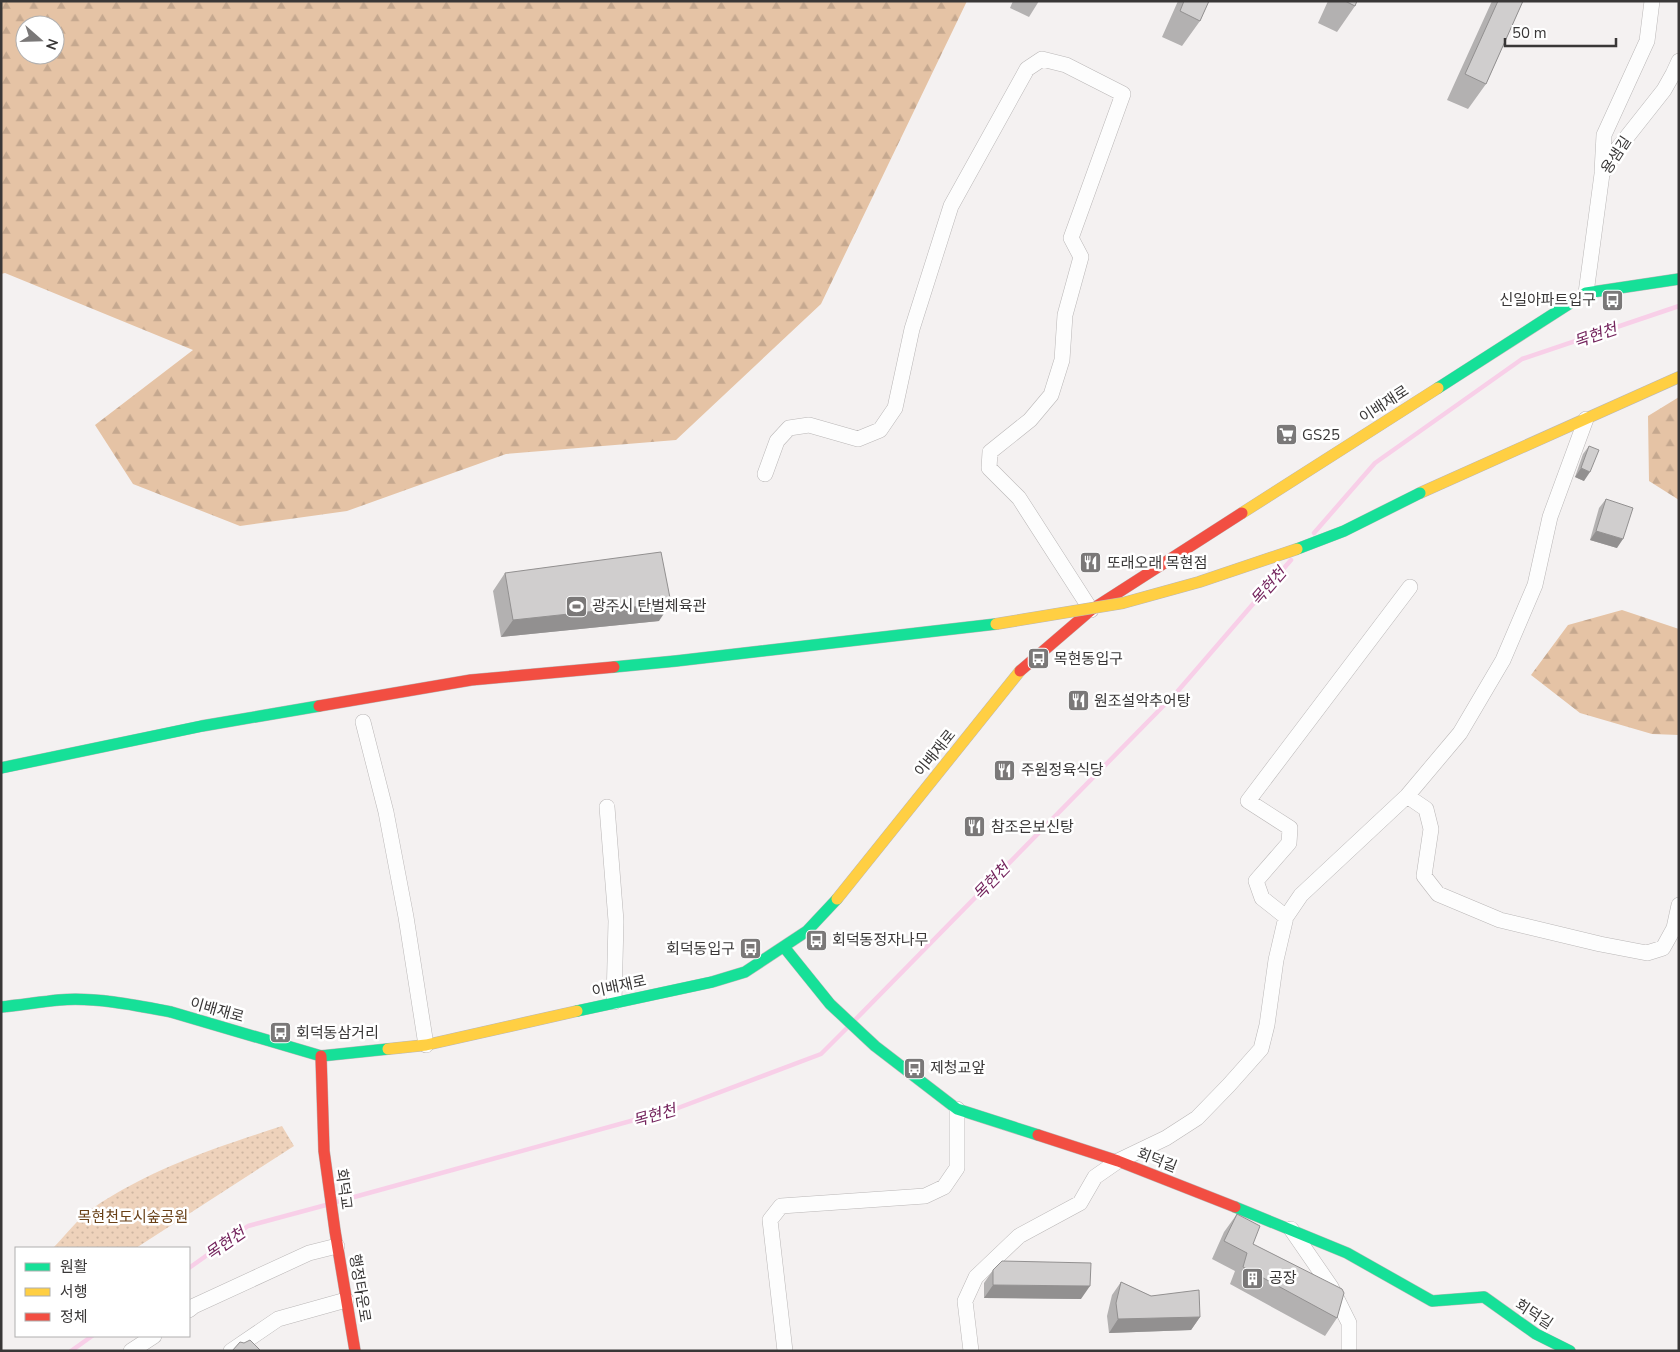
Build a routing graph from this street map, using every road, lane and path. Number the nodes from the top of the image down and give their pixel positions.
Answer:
1 (1652, 1) edge
2 (1679, 61) edge
3 (1602, 174) junction
4 (1679, 279) edge
5 (1586, 293) junction
6 (1679, 377) edge
7 (1586, 419) junction
8 (765, 474) dead end
9 (1410, 587) dead end
10 (1091, 610) junction
11 (363, 722) dead end
12 (1, 768) edge
13 (1407, 796) junction
14 (607, 807) dead end
15 (1679, 905) edge
16 (1286, 917) junction
17 (784, 948) junction
18 (614, 1002) junction
19 (1, 1007) edge
20 (426, 1045) junction
21 (321, 1056) junction
22 (957, 1110) junction
23 (1118, 1161) junction
24 (1291, 1229) junction
25 (335, 1230) joint
26 (338, 1246) junction
27 (346, 1300) junction
28 (190, 1309) edge
29 (152, 1337) edge
30 (131, 1351) edge
31 (231, 1351) edge
32 (355, 1351) edge
33 (785, 1351) edge
34 (971, 1351) edge
35 (1349, 1351) edge
36 (1570, 1351) edge

1 - 3 street
2 - 3 street, 용샘길
3 - 5 street, 용샘길
4 - 5 street, 이배재로
5 - 10 street, 이배재로
6 - 7 street
7 - 12 street, bridge
7 - 13 street
8 - 10 street
9 - 16 street
10 - 17 street, 이배재로
11 - 20 street
13 - 15 street
13 - 16 street
14 - 18 street
16 - 23 street
17 - 18 street, 이배재로
17 - 22 street, 회덕길
18 - 20 street, 이배재로
19 - 21 street, 이배재로
20 - 21 street, 이배재로
21 - 25 street, 회덕교
22 - 23 street, 회덕길
22 - 33 street
23 - 24 street, 회덕길
23 - 34 street
24 - 35 street
24 - 36 street, 회덕길
25 - 26 street, 행정타운로
26 - 27 street, 행정타운로
26 - 28 street
27 - 31 street
27 - 32 street, 행정타운로
29 - 30 street

